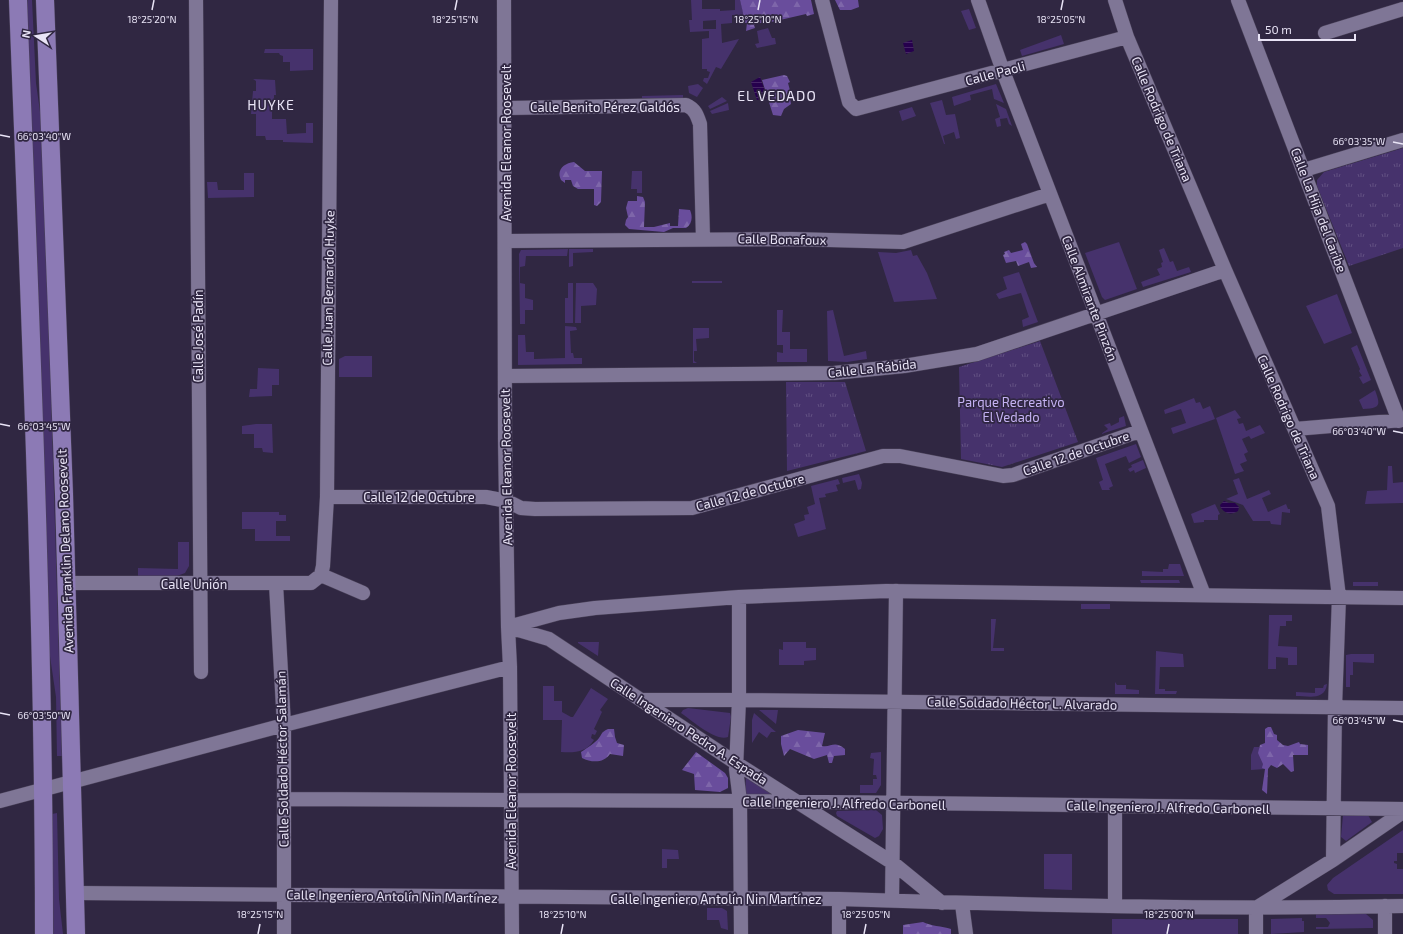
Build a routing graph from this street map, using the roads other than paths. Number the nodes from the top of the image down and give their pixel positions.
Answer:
1 (18, 0) edge
2 (45, 0) edge
3 (196, 0) edge
4 (331, 0) edge
5 (504, 0) edge
6 (822, 0) edge
7 (978, 0) edge
8 (1115, 0) edge
9 (1238, 0) edge
10 (1403, 9) edge
11 (1325, 33) dead end
12 (1127, 37) junction
13 (1003, 71) junction
14 (506, 108) junction
15 (1403, 140) edge
16 (1304, 170) junction
17 (1050, 194) junction
18 (703, 239) junction
19 (506, 241) junction
20 (1225, 270) junction
21 (1096, 313) junction
22 (505, 376) junction
23 (1401, 420) edge
24 (1295, 429) junction
25 (1140, 431) junction
26 (327, 497) junction
27 (507, 501) junction
28 (321, 576) junction
29 (65, 583) junction
30 (200, 584) junction
31 (276, 584) junction
32 (896, 591) junction
33 (363, 592) dead end
34 (1204, 595) junction
35 (739, 597) junction
36 (1339, 597) junction
37 (1403, 598) edge
38 (508, 627) junction
39 (510, 667) junction
40 (201, 672) dead end
41 (642, 700) junction
42 (739, 700) junction
43 (894, 701) junction
44 (1335, 707) junction
45 (1403, 708) edge
46 (284, 725) junction
47 (736, 763) junction
48 (73, 781) junction
49 (44, 789) junction
50 (284, 799) junction
51 (512, 800) junction
52 (0, 801) edge
53 (740, 802) junction
54 (796, 802) junction
55 (893, 804) junction
56 (1115, 807) junction
57 (1334, 809) junction
58 (1403, 811) edge
59 (1333, 860) junction
60 (893, 863) junction
61 (76, 893) junction
62 (284, 894) junction
63 (512, 898) junction
64 (742, 898) junction
65 (839, 899) junction
66 (892, 901) junction
67 (942, 903) junction
68 (962, 904) junction
69 (1115, 906) junction
70 (1385, 906) junction
71 (1403, 906) edge
72 (1256, 908) junction
73 (44, 934) edge
74 (76, 934) edge
75 (284, 934) edge
76 (512, 934) edge
77 (741, 934) edge
78 (839, 934) edge
79 (966, 934) edge
80 (1256, 934) edge
81 (1385, 934) edge

1 - 49 main road, Avenida Franklin Delano Roosevelt
2 - 29 main road, Avenida Franklin Delano Roosevelt
3 - 30 street, Calle José Padín
4 - 26 street, Calle Juan Bernardo Huyke
5 - 14 street, Avenida Eleanor Roosevelt
6 - 13 street, Calle Paoli
7 - 13 street, Calle Almirante Pinzón
8 - 12 street, Calle Rodrigo de Triana
9 - 16 street, Calle La Hija del Caribe
10 - 11 street
12 - 13 street, Calle Paoli
12 - 20 street, Calle Rodrigo de Triana
13 - 17 street, Calle Almirante Pinzón
14 - 18 street, Calle Benito Pérez Galdós
14 - 19 street, Avenida Eleanor Roosevelt
15 - 16 street
16 - 23 street, Calle La Hija del Caribe
17 - 18 street, Calle Bonafoux
17 - 21 street, Calle Almirante Pinzón
18 - 19 street, Calle Bonafoux
19 - 22 street, Avenida Eleanor Roosevelt
20 - 21 street, Calle La Rábida
20 - 24 street, Calle Rodrigo de Triana
21 - 22 street, Calle La Rábida
21 - 25 street, Calle Almirante Pinzón
22 - 27 street, Avenida Eleanor Roosevelt
23 - 24 street
24 - 36 street, Calle Rodrigo de Triana
25 - 27 street, Calle 12 de Octubre
25 - 34 street, Calle Almirante Pinzón
26 - 27 street, Calle 12 de Octubre
26 - 28 street, Calle Juan Bernardo Huyke
27 - 38 street, Avenida Eleanor Roosevelt
28 - 31 street, Calle Unión
28 - 33 street
29 - 30 street, Calle Unión
29 - 48 main road, Avenida Franklin Delano Roosevelt
30 - 31 street, Calle Unión
30 - 40 street, Calle José Padín
31 - 46 street, Calle Soldado Héctor Salamán
32 - 34 street
32 - 35 street
32 - 43 street
34 - 36 street
35 - 38 street
35 - 42 street
36 - 37 street
36 - 44 street, Calle Rodrigo de Triana
38 - 39 street, Avenida Eleanor Roosevelt
38 - 41 street, Calle Ingeniero Pedro A. Espada
39 - 46 street
39 - 51 street, Avenida Eleanor Roosevelt
41 - 42 street, Calle Soldado Héctor L. Alvarado
41 - 47 street, Calle Ingeniero Pedro A. Espada
42 - 43 street, Calle Soldado Héctor L. Alvarado
42 - 47 street
43 - 44 street, Calle Soldado Héctor L. Alvarado
43 - 55 street
44 - 45 street, Calle Soldado Héctor L. Alvarado
44 - 57 street, Calle Rodrigo de Triana
46 - 48 street
46 - 50 street, Calle Soldado Héctor Salamán
47 - 53 street
47 - 54 street, Calle Ingeniero Pedro A. Espada
48 - 49 street
48 - 61 main road, Avenida Franklin Delano Roosevelt
49 - 52 street
49 - 73 main road, Avenida Franklin Delano Roosevelt
50 - 51 street, Calle Ingeniero J. Alfredo Carbonell
50 - 62 street, Calle Soldado Héctor Salamán
51 - 53 street, Calle Ingeniero J. Alfredo Carbonell
51 - 63 street, Avenida Eleanor Roosevelt
53 - 54 street, Calle Ingeniero J. Alfredo Carbonell
53 - 64 street
54 - 55 street, Calle Ingeniero J. Alfredo Carbonell
54 - 60 street, Calle Ingeniero Pedro A. Espada
55 - 56 street, Calle Ingeniero J. Alfredo Carbonell
55 - 60 street
56 - 57 street, Calle Ingeniero J. Alfredo Carbonell
56 - 69 street
57 - 58 street, Calle Ingeniero J. Alfredo Carbonell
57 - 59 street, Calle Rodrigo de Triana
58 - 59 street
59 - 72 street
60 - 66 street
60 - 67 street, Calle Ingeniero Pedro A. Espada
61 - 62 street, Calle Ingeniero Antolín Nin Martínez
61 - 74 main road, Avenida Franklin Delano Roosevelt
62 - 63 street, Calle Ingeniero Antolín Nin Martínez
62 - 75 street, Calle Soldado Héctor Salamán
63 - 64 street, Calle Ingeniero Antolín Nin Martínez
63 - 76 street, Avenida Eleanor Roosevelt
64 - 65 street, Calle Ingeniero Antolín Nin Martínez
64 - 77 street
65 - 66 street, Calle Ingeniero Antolín Nin Martínez
65 - 78 street
66 - 67 street, Calle Ingeniero Antolín Nin Martínez
67 - 68 street, Calle Ingeniero Antolín Nin Martínez
68 - 69 street, Calle Ingeniero Antolín Nin Martínez
68 - 79 street
69 - 72 street, Calle Ingeniero Antolín Nin Martínez
70 - 71 street, Calle Ingeniero Antolín Nin Martínez
70 - 72 street, Calle Ingeniero Antolín Nin Martínez
70 - 81 street
72 - 80 street

